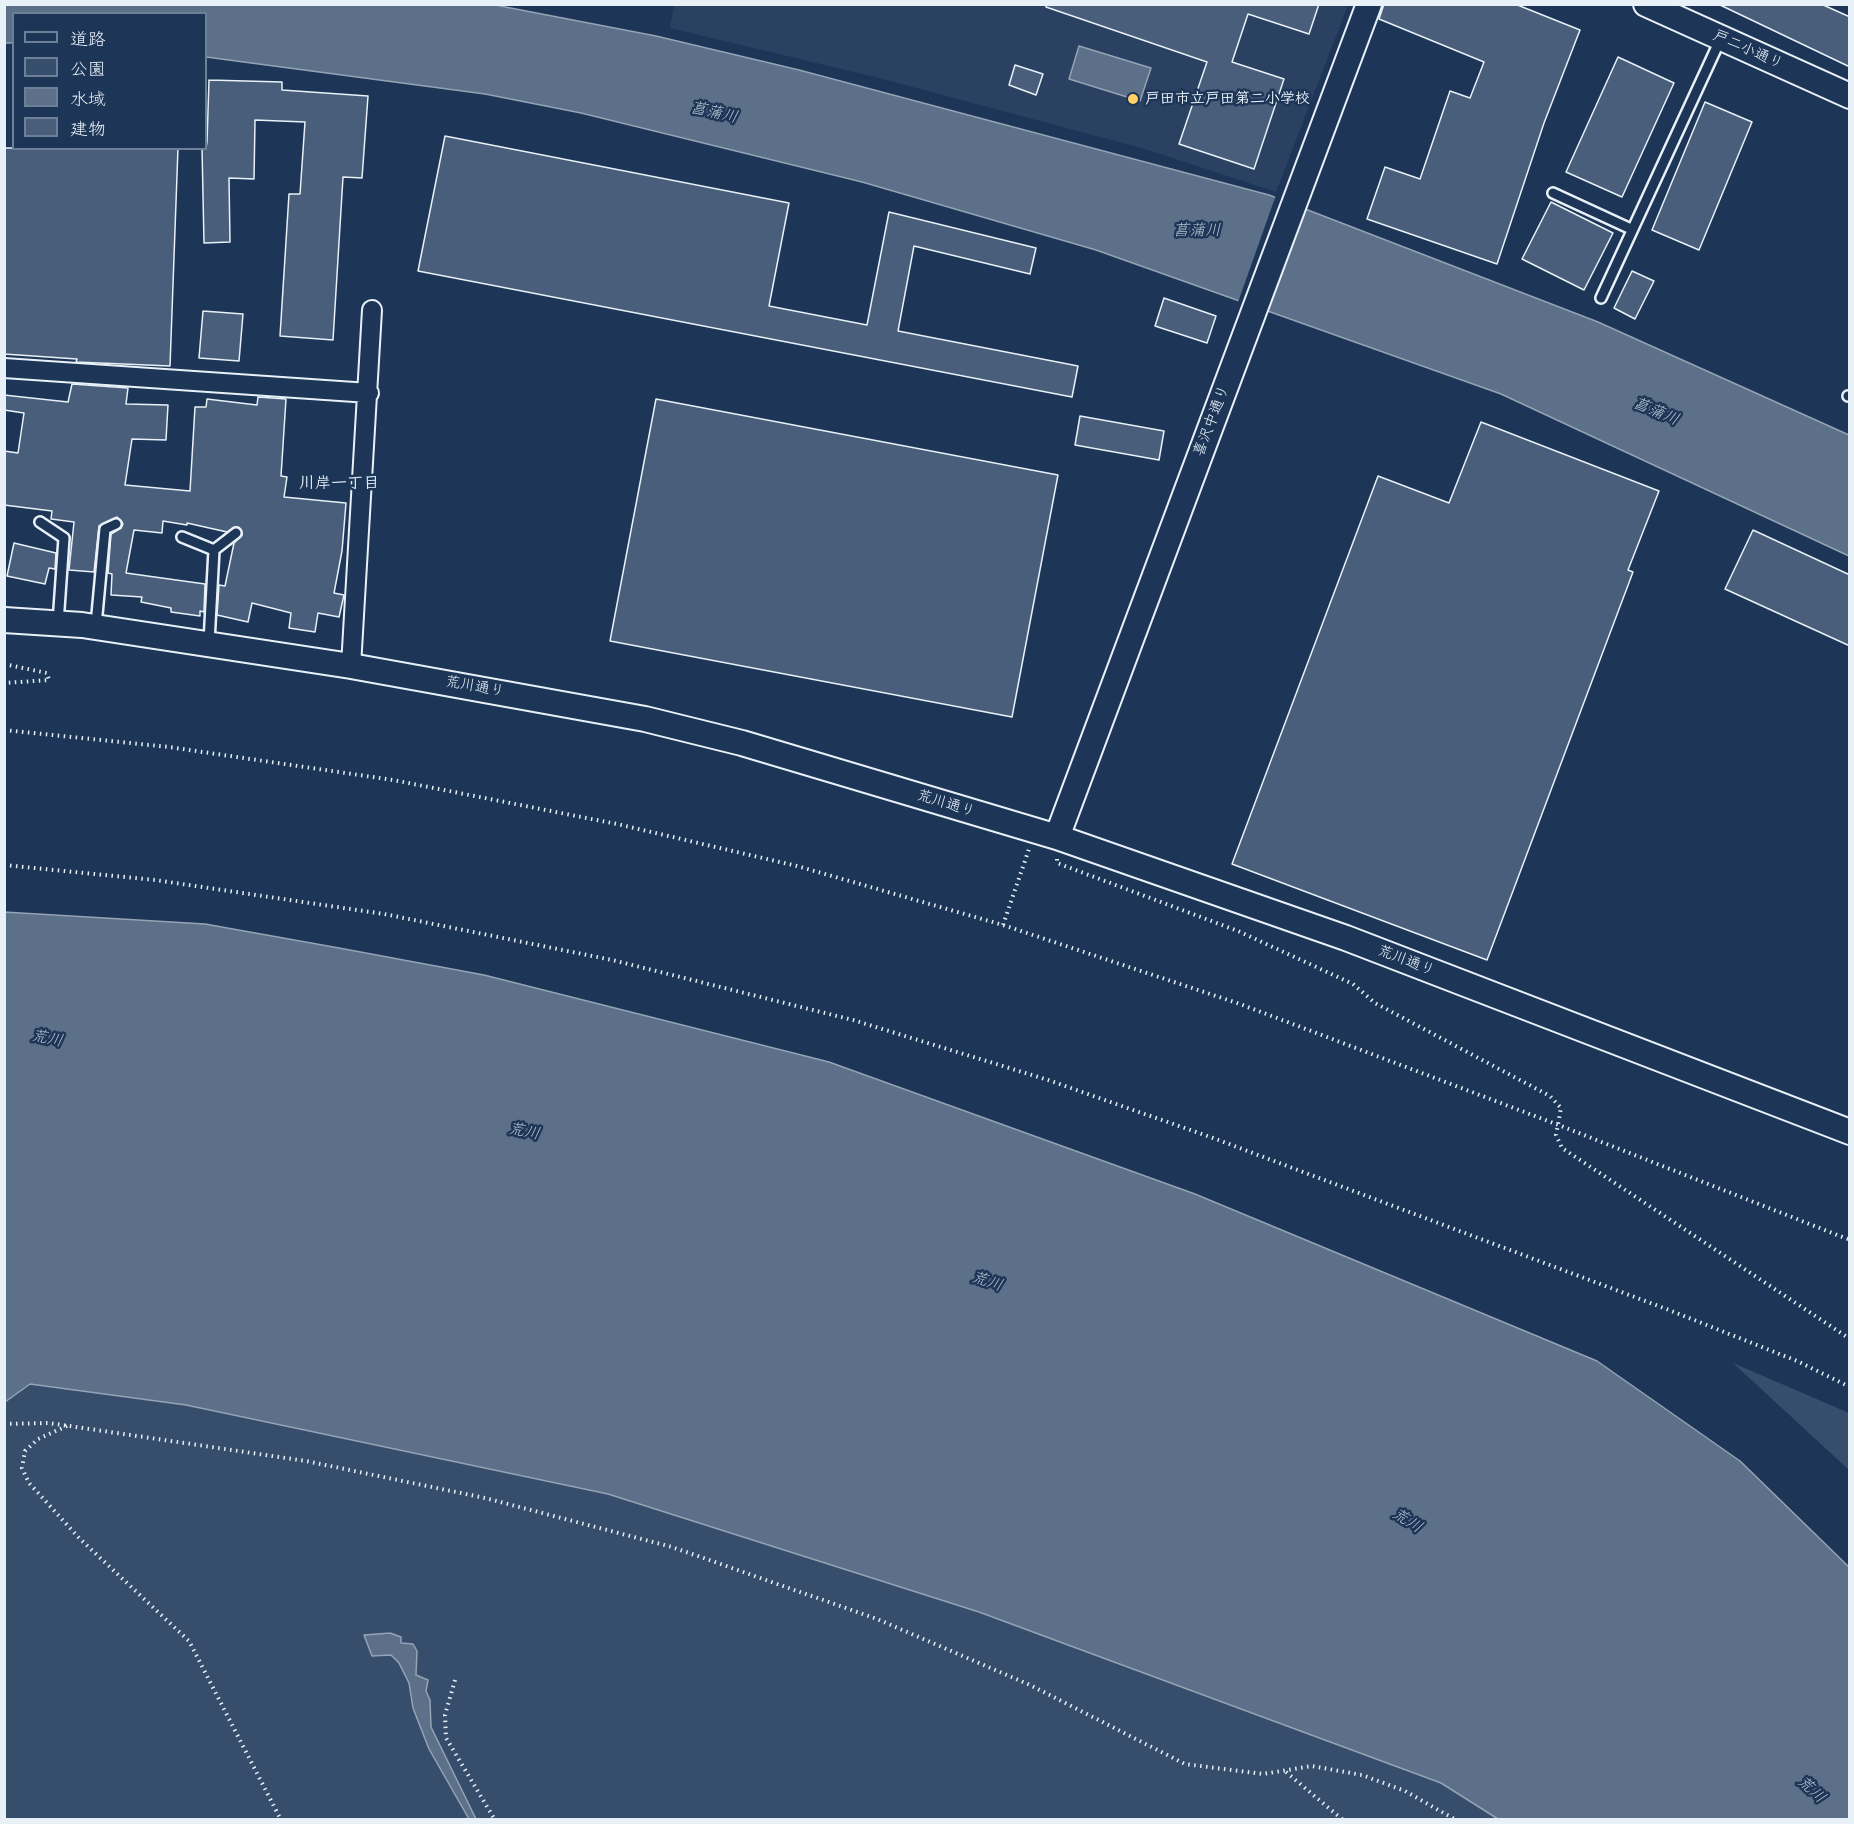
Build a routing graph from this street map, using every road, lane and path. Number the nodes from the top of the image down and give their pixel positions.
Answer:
1 (1370, 4) edge
2 (1646, 4) edge
3 (1721, 38) junction
4 (1850, 96) edge
5 (1553, 193) dead end
6 (1631, 229) junction
7 (1601, 298) dead end
8 (372, 310) dead end
9 (4, 368) edge
10 (369, 393) junction
11 (40, 522) dead end
12 (116, 524) dead end
13 (237, 533) dead end
14 (182, 537) dead end
15 (214, 550) junction
16 (4, 620) edge
17 (58, 622) junction
18 (95, 627) junction
19 (209, 644) junction
20 (4, 664) edge
21 (351, 666) junction
22 (4, 683) edge
23 (4, 730) edge
24 (1046, 834) junction
25 (4, 865) edge
26 (1003, 925) junction
27 (1556, 1124) junction
28 (1850, 1132) edge
29 (1850, 1240) edge
30 (1850, 1339) edge
31 (1850, 1387) edge
32 (4, 1424) edge
33 (69, 1426) junction
34 (455, 1680) dead end
35 (1285, 1772) junction
36 (281, 1820) edge
37 (495, 1820) edge
38 (1343, 1820) edge
39 (1456, 1820) edge

1 - 24 street, 喜沢中通り
2 - 3 street, 戸二小通り
3 - 4 street, 戸二小通り
3 - 6 lane
5 - 6 lane
6 - 7 lane
8 - 10 street
9 - 10 street
10 - 21 street
11 - 17 lane
12 - 18 lane
13 - 15 lane
14 - 15 lane
15 - 19 lane
16 - 17 street, 荒川通り
17 - 18 street, 荒川通り
18 - 19 street, 荒川通り
19 - 21 street, 荒川通り
20 - 22 path
21 - 24 street, 荒川通り
23 - 26 path
24 - 26 path
24 - 27 path
24 - 28 street, 荒川通り
25 - 31 path
26 - 27 path
27 - 29 path
27 - 30 path
32 - 33 path
33 - 35 path
33 - 36 path
34 - 37 path
35 - 38 path
35 - 39 path

